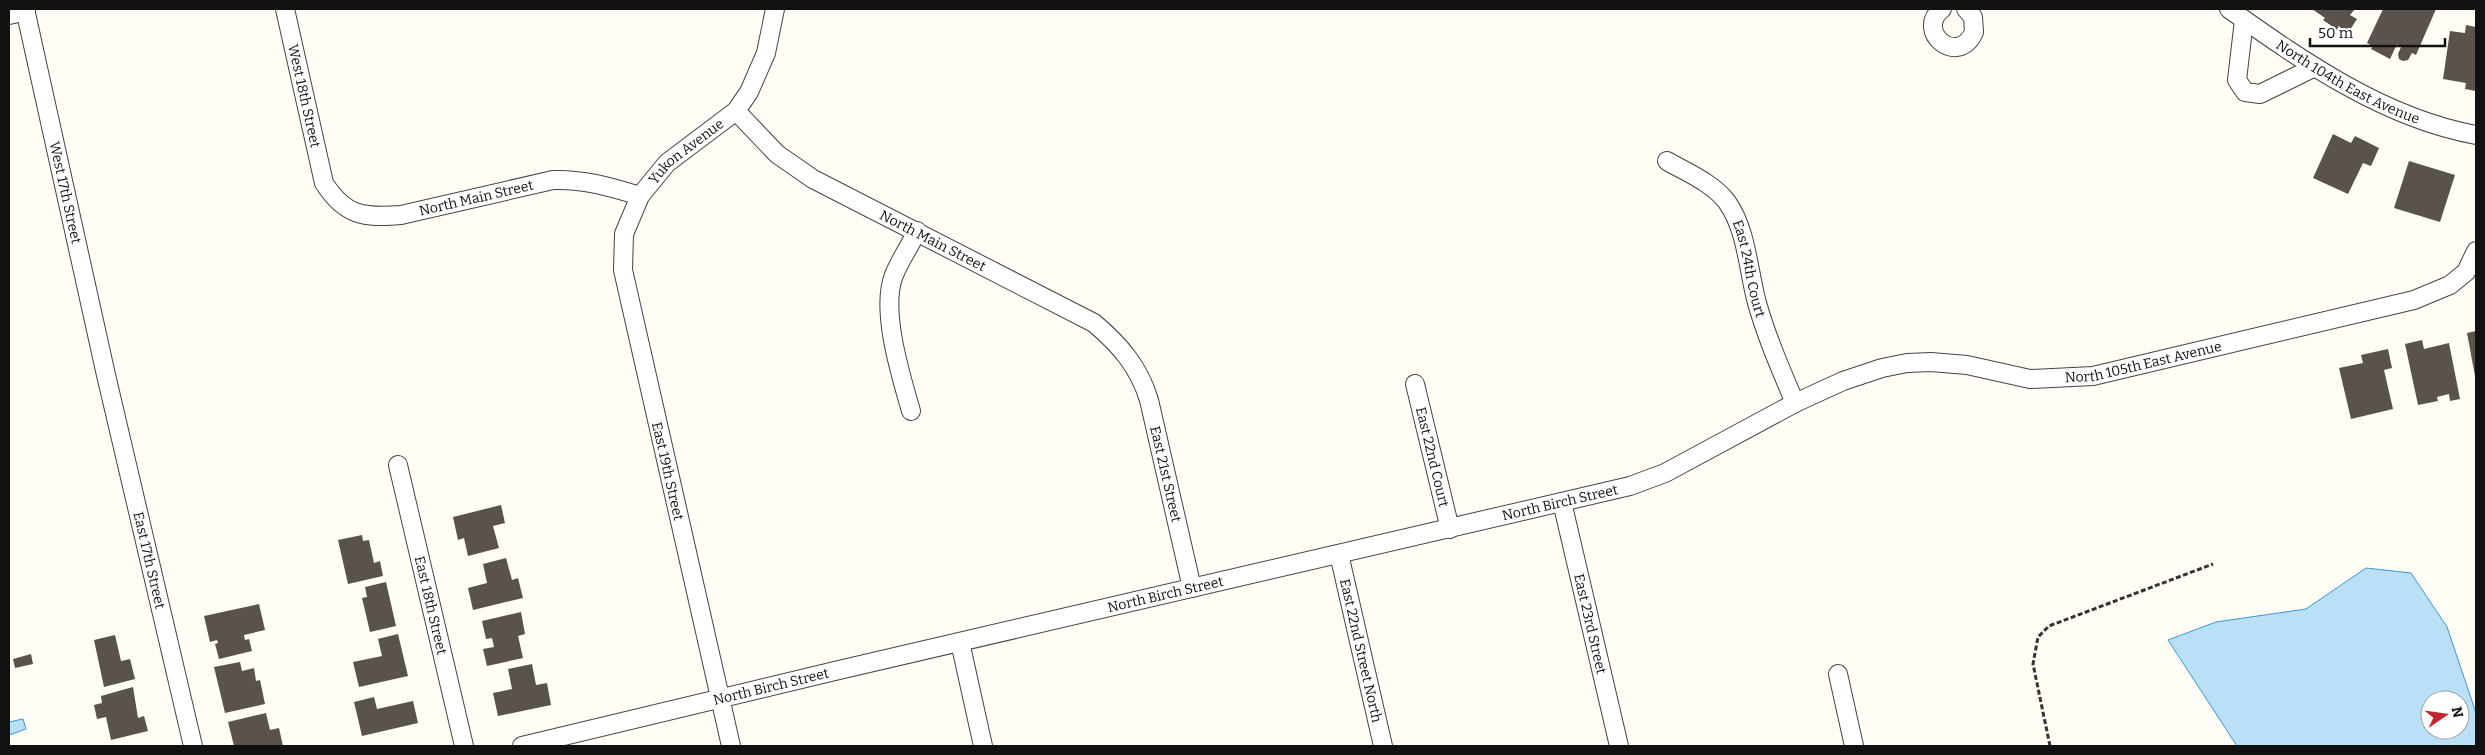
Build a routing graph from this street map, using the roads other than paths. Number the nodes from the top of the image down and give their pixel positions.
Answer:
1 (284, 9) edge
2 (775, 9) edge
3 (1942, 9) edge
4 (1966, 9) edge
5 (2229, 9) edge
6 (20, 12) edge
7 (2244, 20) junction
8 (2315, 67) junction
9 (736, 111) junction
10 (2476, 135) edge
11 (1667, 161) dead end
12 (324, 183) joint
13 (640, 196) junction
14 (917, 231) junction
15 (2476, 251) edge
16 (2471, 274) edge
17 (1133, 363) joint
18 (106, 375) joint
19 (1415, 384) dead end
20 (1794, 403) junction
21 (910, 411) dead end
22 (398, 465) dead end
23 (1562, 502) junction
24 (1450, 529) junction
25 (1339, 554) junction
26 (1192, 588) junction
27 (960, 642) junction
28 (1838, 674) dead end
29 (720, 699) junction
30 (193, 746) edge
31 (464, 746) edge
32 (522, 746) edge
33 (731, 746) edge
34 (984, 746) edge
35 (1383, 746) edge
36 (1619, 746) edge
37 (1854, 746) edge

1 - 12 street, West 18th Street
2 - 9 street, Yukon Avenue
3 - 4 street
5 - 7 street, North 104th East Avenue
6 - 18 street, West 17th Street
7 - 8 street, North 104th East Avenue
7 - 8 street
8 - 10 street, North 104th East Avenue
9 - 13 street, Yukon Avenue
9 - 14 street, North Main Street
11 - 20 street, East 24th Court
12 - 13 street, North Main Street
13 - 29 street, East 19th Street
14 - 17 street, North Main Street
14 - 21 street
15 - 16 street, North 105th East Avenue
16 - 20 street, North 105th East Avenue
17 - 26 street, East 21st Street
18 - 30 street, East 17th Street
19 - 24 street, East 22nd Court
20 - 23 street, North Birch Street
22 - 31 street, East 18th Street
23 - 24 street, North Birch Street
23 - 36 street, East 23rd Street
24 - 25 street, North Birch Street
25 - 26 street, North Birch Street
25 - 35 street, East 22nd Street North
26 - 27 street, North Birch Street
27 - 29 street, North Birch Street
27 - 34 street
28 - 37 street
29 - 32 street, North Birch Street
29 - 33 street, East 19th Street

